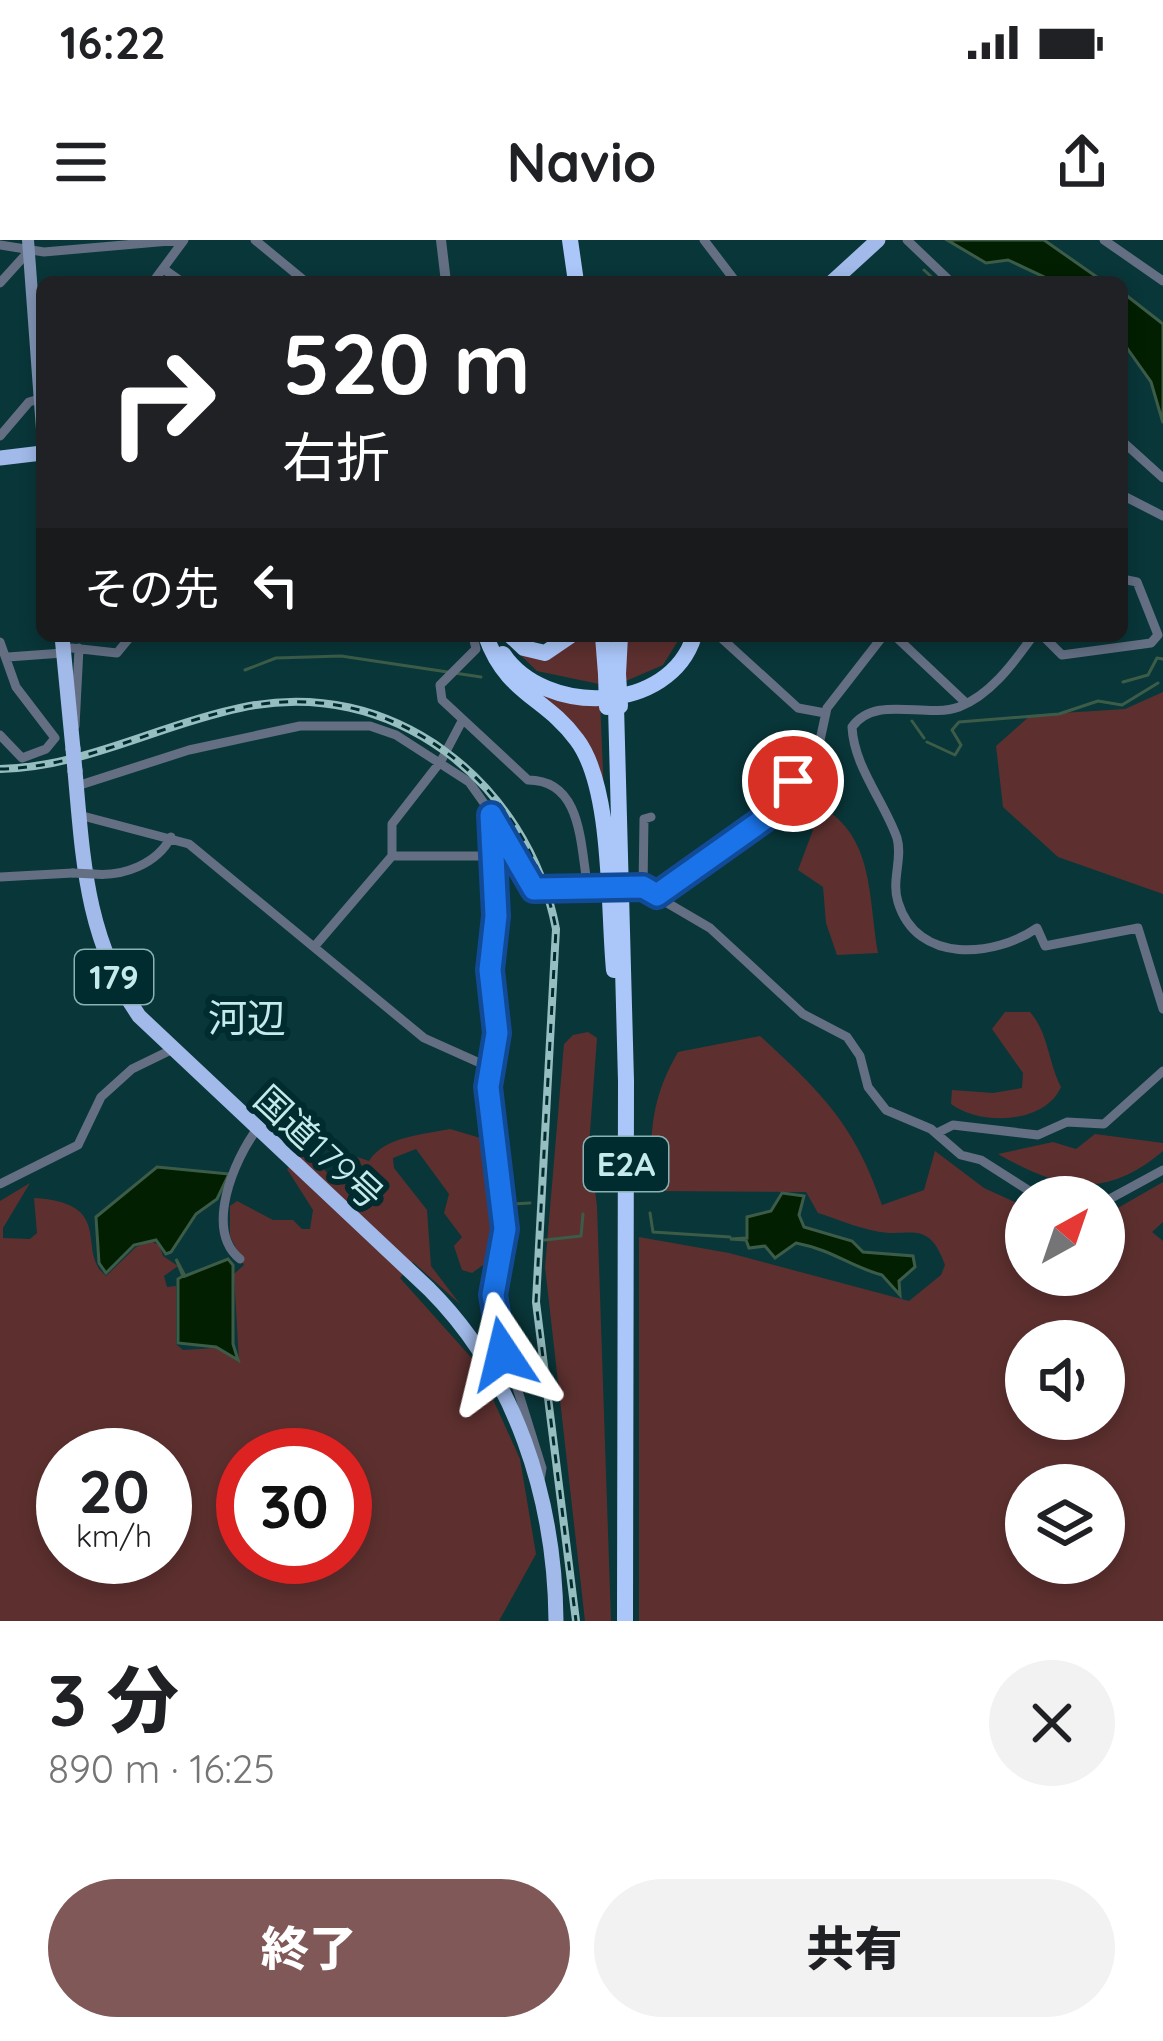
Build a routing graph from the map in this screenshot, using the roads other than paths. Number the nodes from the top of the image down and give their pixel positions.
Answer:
1 (182, 240) edge
2 (255, 240) edge
3 (442, 240) edge
4 (559, 240) edge
5 (570, 240) edge
6 (704, 240) edge
7 (723, 240) edge
8 (878, 240) edge
9 (907, 240) edge
10 (1104, 240) edge
11 (0, 245) edge
12 (28, 246) edge
13 (718, 256) junction
14 (165, 270) junction
15 (159, 276) edge
16 (174, 276) edge
17 (299, 276) edge
18 (445, 276) edge
19 (565, 276) edge
20 (575, 276) edge
21 (732, 276) edge
22 (839, 276) edge
23 (945, 276) edge
24 (1163, 281) edge
25 (0, 283) edge
26 (36, 337) edge
27 (36, 401) edge
28 (0, 436) edge
29 (1128, 446) edge
30 (36, 454) edge
31 (0, 462) edge
32 (36, 463) edge
33 (1163, 478) edge
34 (1128, 498) edge
35 (1163, 516) edge
36 (1128, 580) edge
37 (0, 641) edge
38 (126, 642) edge
39 (474, 642) edge
40 (500, 642) edge
41 (501, 642) edge
42 (513, 642) edge
43 (563, 642) edge
44 (605, 642) edge
45 (616, 642) edge
46 (689, 642) edge
47 (726, 642) edge
48 (735, 642) edge
49 (879, 642) edge
50 (901, 642) edge
51 (1029, 642) edge
52 (1049, 642) edge
53 (66, 647) edge
54 (731, 647) junction
55 (7, 655) junction
56 (613, 674) junction
57 (967, 703) junction
58 (614, 706) junction
59 (825, 712) junction
60 (462, 721) junction
61 (826, 727) junction
62 (851, 732) junction
63 (0, 735) edge
64 (441, 761) junction
65 (76, 778) junction
66 (79, 815) junction
67 (491, 815) junction
68 (651, 817) dead end
69 (171, 837) junction
70 (392, 856) junction
71 (521, 870) junction
72 (0, 877) edge
73 (641, 887) junction
74 (591, 888) junction
75 (657, 895) junction
76 (314, 946) junction
77 (614, 970) junction
78 (1163, 1009) edge
79 (171, 1050) junction
80 (490, 1068) junction
81 (1163, 1071) edge
82 (257, 1130) junction
83 (938, 1132) junction
84 (1163, 1169) edge
85 (1006, 1176) edge
86 (0, 1184) edge
87 (1125, 1190) edge
88 (240, 1259) dead end
89 (535, 1483) junction
90 (556, 1621) edge
91 (615, 1621) edge
92 (626, 1621) edge

1 - 12 street
1 - 14 street
2 - 17 street
3 - 18 street
4 - 19 highway
5 - 20 highway
6 - 13 street
7 - 13 street
8 - 22 highway
9 - 23 street
10 - 24 street
11 - 12 street
12 - 25 street
12 - 26 main road
13 - 21 street
14 - 15 street
14 - 16 street
27 - 28 street
29 - 33 street
30 - 31 highway
31 - 32 highway
34 - 35 street
36 - 52 street
37 - 55 street
38 - 53 street
39 - 60 street
40 - 77 highway
41 - 46 highway
42 - 43 highway
44 - 56 highway, E2A
45 - 56 highway, E2A
47 - 54 street
48 - 54 street
49 - 59 street
50 - 57 street
51 - 57 street
53 - 55 street
53 - 65 highway, 国道179号 / 179, bridge
54 - 59 street
55 - 63 street
56 - 58 highway, E2A, bridge
57 - 62 street
58 - 77 highway, E2A
58 - 92 highway, E2A
59 - 61 street
60 - 64 street
60 - 74 street
61 - 62 street
61 - 75 street
62 - 78 street
64 - 65 street
64 - 67 street
64 - 70 street
65 - 66 highway, 国道179号 / 179
66 - 69 street
66 - 79 highway, 国道179号 / 179
67 - 71 street
67 - 80 street
68 - 73 street
69 - 72 street, bridge
69 - 76 street
70 - 71 street
70 - 76 street
71 - 74 street, bridge
73 - 74 street, bridge
73 - 75 street
75 - 83 street
76 - 80 street
77 - 91 highway, E2A
79 - 82 highway, 国道179号 / 179
79 - 86 street
80 - 89 street
81 - 83 street
82 - 88 street
82 - 89 highway, 国道179号 / 179
83 - 85 street
84 - 87 street
89 - 90 highway, 国道179号 / 179

